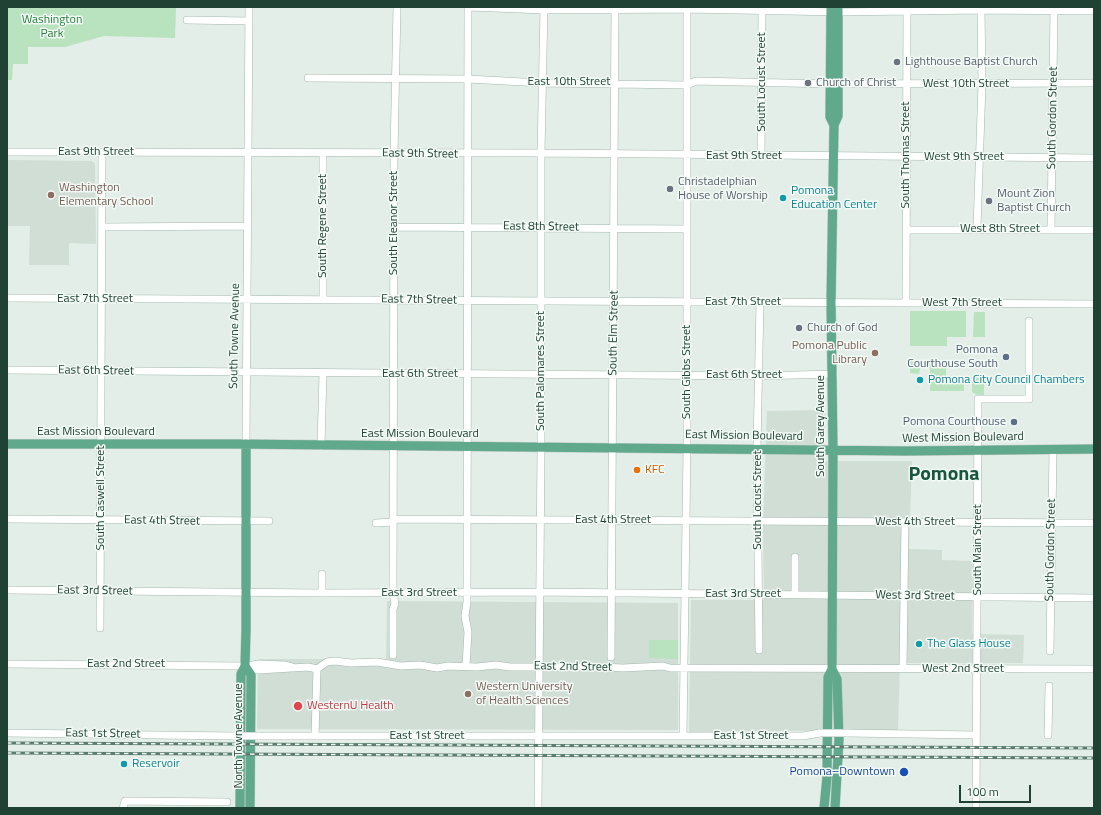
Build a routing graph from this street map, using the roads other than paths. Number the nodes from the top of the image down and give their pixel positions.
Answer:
1 (250, 7) edge
2 (397, 7) edge
3 (469, 7) edge
4 (544, 8) edge
5 (615, 8) junction
6 (687, 8) edge
7 (981, 8) edge
8 (834, 9) edge
9 (907, 9) edge
10 (1054, 9) edge
11 (762, 10) junction
12 (1094, 12) edge
13 (187, 20) dead end
14 (249, 20) junction
15 (308, 78) dead end
16 (395, 79) junction
17 (468, 79) junction
18 (614, 82) junction
19 (762, 82) junction
20 (542, 83) junction
21 (1054, 83) junction
22 (1094, 83) edge
23 (834, 84) junction
24 (907, 84) junction
25 (982, 84) junction
26 (687, 85) junction
27 (7, 152) edge
28 (102, 152) junction
29 (248, 152) junction
30 (323, 153) junction
31 (394, 154) junction
32 (541, 154) junction
33 (468, 155) junction
34 (614, 155) junction
35 (761, 155) junction
36 (688, 156) junction
37 (979, 156) junction
38 (833, 157) junction
39 (906, 157) junction
40 (1052, 157) junction
41 (1094, 158) edge
42 (248, 226) junction
43 (103, 227) junction
44 (395, 227) junction
45 (468, 227) junction
46 (540, 227) junction
47 (977, 228) junction
48 (615, 229) junction
49 (687, 229) junction
50 (1051, 229) junction
51 (906, 230) junction
52 (1094, 230) edge
53 (7, 298) edge
54 (102, 299) junction
55 (323, 299) junction
56 (248, 300) junction
57 (394, 300) junction
58 (468, 301) junction
59 (614, 301) junction
60 (541, 302) junction
61 (687, 302) junction
62 (831, 302) junction
63 (760, 303) junction
64 (906, 303) junction
65 (1094, 304) edge
66 (1029, 321) dead end
67 (7, 370) edge
68 (101, 371) junction
69 (246, 373) junction
70 (323, 373) junction
71 (394, 374) junction
72 (467, 374) junction
73 (541, 374) junction
74 (613, 374) junction
75 (687, 374) junction
76 (833, 374) junction
77 (758, 376) junction
78 (100, 443) junction
79 (7, 444) edge
80 (246, 444) junction
81 (321, 446) junction
82 (394, 446) junction
83 (466, 446) junction
84 (541, 448) junction
85 (613, 448) junction
86 (687, 448) junction
87 (757, 448) junction
88 (978, 449) junction
89 (1053, 449) junction
90 (1094, 449) edge
91 (833, 450) junction
92 (7, 519) edge
93 (467, 519) junction
94 (102, 520) junction
95 (393, 520) junction
96 (539, 520) junction
97 (612, 520) junction
98 (758, 520) junction
99 (269, 521) dead end
100 (686, 521) junction
101 (832, 521) junction
102 (246, 522) junction
103 (376, 522) dead end
104 (905, 522) junction
105 (978, 522) junction
106 (1052, 523) junction
107 (1094, 523) edge
108 (795, 557) dead end
109 (322, 574) dead end
110 (7, 590) edge
111 (100, 592) junction
112 (246, 592) junction
113 (539, 592) junction
114 (322, 593) junction
115 (393, 593) junction
116 (466, 593) junction
117 (611, 593) junction
118 (686, 594) junction
119 (758, 594) junction
120 (795, 594) junction
121 (832, 594) junction
122 (905, 596) junction
123 (978, 596) junction
124 (1050, 598) junction
125 (1094, 598) edge
126 (100, 628) dead end
127 (759, 650) dead end
128 (1050, 651) dead end
129 (392, 655) dead end
130 (611, 657) dead end
131 (7, 664) edge
132 (245, 666) junction
133 (466, 666) junction
134 (539, 667) junction
135 (685, 668) junction
136 (317, 669) junction
137 (832, 669) junction
138 (903, 669) junction
139 (977, 669) junction
140 (1094, 669) edge
141 (1049, 686) dead end
142 (7, 733) edge
143 (976, 734) junction
144 (1048, 735) dead end
145 (315, 736) junction
146 (538, 736) junction
147 (683, 736) junction
148 (227, 802) dead end
149 (124, 805) edge
150 (171, 805) edge
151 (240, 808) edge
152 (250, 808) edge
153 (538, 808) edge
154 (824, 808) edge
155 (835, 808) edge
156 (976, 808) edge

1 - 14 street, South Towne Avenue
2 - 16 street, South Eleanor Street
3 - 4 street
3 - 17 street
4 - 5 street
4 - 20 street, South Palomares Street
5 - 6 street
5 - 18 street, South Elm Street
6 - 11 street
6 - 26 street, South Gibbs Street
7 - 9 street
7 - 10 street
7 - 25 street
8 - 9 street
8 - 11 street
8 - 23 main road, South Garey Avenue
9 - 24 street, South Thomas Street
10 - 12 street
10 - 21 street, South Gordon Street
11 - 19 street, South Locust Street
13 - 14 street
14 - 29 street, South Towne Avenue
15 - 16 street, East 10th Street
16 - 17 street, East 10th Street
16 - 31 street, South Eleanor Street
17 - 20 street, East 10th Street
17 - 33 street
18 - 20 street, East 10th Street
18 - 26 street, East 10th Street
18 - 34 street, South Elm Street
19 - 23 street, East 10th Street
19 - 26 street, East 10th Street
19 - 35 street, South Locust Street
20 - 32 street, South Palomares Street
21 - 22 street, West 10th Street
21 - 25 street, West 10th Street
21 - 40 street, South Gordon Street
23 - 24 street, West 10th Street
23 - 38 main road, South Garey Avenue
24 - 25 street, West 10th Street
24 - 39 street, South Thomas Street
25 - 37 street
26 - 36 street, South Gibbs Street
27 - 28 street, East 9th Street
28 - 29 street, East 9th Street
28 - 43 street, South Caswell Street
29 - 30 street, East 9th Street
29 - 42 street, South Towne Avenue
30 - 31 street, East 9th Street
30 - 55 street, South Regene Street
31 - 33 street, East 9th Street
31 - 44 street, South Eleanor Street
32 - 33 street, East 9th Street
32 - 34 street, East 9th Street
32 - 46 street, South Palomares Street
33 - 45 street
34 - 36 street, East 9th Street
34 - 48 street, South Elm Street
35 - 36 street, East 9th Street
35 - 38 street, East 9th Street
36 - 49 street, South Gibbs Street
37 - 39 street, West 9th Street
37 - 40 street, West 9th Street
37 - 47 street
38 - 39 street, West 9th Street
38 - 62 main road, South Garey Avenue
39 - 51 street, South Thomas Street
40 - 41 street, West 9th Street
40 - 50 street, South Gordon Street
42 - 43 street
42 - 56 street, South Towne Avenue
43 - 54 street, South Caswell Street
44 - 45 street, East 8th Street
44 - 57 street, South Eleanor Street
45 - 46 street, East 8th Street
45 - 58 street
46 - 48 street, East 8th Street
46 - 60 street, South Palomares Street
47 - 50 street, West 8th Street
47 - 51 street, West 8th Street
48 - 49 street, East 8th Street
48 - 59 street, South Elm Street
49 - 61 street, South Gibbs Street
50 - 52 street, West 8th Street
51 - 64 street, South Thomas Street
53 - 54 street, East 7th Street
54 - 56 street, East 7th Street
54 - 68 street, South Caswell Street
55 - 56 street, East 7th Street
55 - 57 street, East 7th Street
56 - 69 street, South Towne Avenue
57 - 58 street, East 7th Street
57 - 71 street, South Eleanor Street
58 - 60 street, East 7th Street
58 - 72 street
59 - 60 street, East 7th Street
59 - 61 street, East 7th Street
59 - 74 street, South Elm Street
60 - 73 street, South Palomares Street
61 - 63 street, East 7th Street
61 - 75 street, South Gibbs Street
62 - 63 street, East 7th Street
62 - 64 street, West 7th Street
62 - 76 main road, South Garey Avenue
63 - 77 street, South Locust Street
64 - 65 street, West 7th Street
66 - 88 street, South Main Street
67 - 68 street, East 6th Street
68 - 69 street, East 6th Street
68 - 78 street, South Caswell Street
69 - 70 street, East 6th Street
69 - 80 street, South Towne Avenue
70 - 71 street, East 6th Street
70 - 81 street
71 - 72 street, East 6th Street
71 - 82 street, South Eleanor Street
72 - 73 street, East 6th Street
72 - 83 street
73 - 74 street, East 6th Street
73 - 84 street, South Palomares Street
74 - 75 street, East 6th Street
74 - 85 street, South Elm Street
75 - 77 street, East 6th Street
75 - 86 street, South Gibbs Street
76 - 77 street, East 6th Street
76 - 91 main road, South Garey Avenue
77 - 87 street, South Locust Street
78 - 79 main road, East Mission Boulevard
78 - 80 main road, East Mission Boulevard
78 - 94 street, South Caswell Street
80 - 81 main road, East Mission Boulevard
80 - 102 main road, South Towne Avenue
81 - 82 main road, East Mission Boulevard
82 - 83 main road, East Mission Boulevard
82 - 95 street, South Eleanor Street
83 - 84 main road, East Mission Boulevard
83 - 93 street
84 - 85 main road, East Mission Boulevard
84 - 96 street, South Palomares Street
85 - 86 main road, East Mission Boulevard
85 - 97 street, South Elm Street
86 - 87 main road, East Mission Boulevard
86 - 100 street, South Gibbs Street
87 - 91 main road, East Mission Boulevard
87 - 98 street, South Locust Street
88 - 89 main road, West Mission Boulevard
88 - 91 main road, West Mission Boulevard
88 - 105 street, South Main Street
89 - 90 main road, West Mission Boulevard
89 - 106 street, South Gordon Street
91 - 101 main road, South Garey Avenue
92 - 94 street, East 4th Street
93 - 95 street, East 4th Street
93 - 96 street, East 4th Street
93 - 116 street
94 - 102 street, East 4th Street
94 - 111 street, South Caswell Street
95 - 103 street, East 4th Street
95 - 115 street, South Eleanor Street
96 - 97 street, East 4th Street
96 - 113 street, South Palomares Street
97 - 100 street, East 4th Street
97 - 117 street, South Elm Street
98 - 100 street, East 4th Street
98 - 101 street, East 4th Street
98 - 119 street, South Locust Street
99 - 102 street, East 4th Street
100 - 118 street, South Gibbs Street
101 - 104 street, West 4th Street
101 - 121 main road, South Garey Avenue
102 - 112 main road, South Towne Avenue
104 - 105 street, West 4th Street
104 - 122 street
105 - 106 street, West 4th Street
105 - 123 street, South Main Street
106 - 107 street, West 4th Street
106 - 124 street, South Gordon Street
108 - 120 street
109 - 114 street
110 - 111 street, East 3rd Street
111 - 112 street, East 3rd Street
111 - 126 street, South Caswell Street
112 - 114 street, East 3rd Street
112 - 132 main road, South Towne Avenue
113 - 116 street, East 3rd Street
113 - 117 street, East 3rd Street
113 - 134 street, South Palomares Street
114 - 115 street, East 3rd Street
115 - 116 street, East 3rd Street
115 - 129 street, South Eleanor Street
116 - 133 street
117 - 118 street, East 3rd Street
117 - 130 street, South Elm Street
118 - 119 street, East 3rd Street
118 - 135 street, South Gibbs Street
119 - 120 street, East 3rd Street
119 - 127 street, South Locust Street
120 - 121 street, East 3rd Street
121 - 122 street, West 3rd Street
121 - 137 main road, South Garey Avenue
122 - 123 street, West 3rd Street
122 - 138 street
123 - 124 street, West 3rd Street
123 - 139 street, South Main Street
124 - 125 street, West 3rd Street
124 - 128 street, South Gordon Street
131 - 132 street, East 2nd Street
132 - 136 street, East 2nd Street
132 - 151 main road, North Towne Avenue
132 - 152 main road, North Towne Avenue
133 - 134 street, East 2nd Street
133 - 136 street, East 2nd Street
134 - 135 street, East 2nd Street
134 - 146 street, South Palomares Street
135 - 137 street, East 2nd Street
135 - 147 street, South Gibbs Street
136 - 145 street
137 - 138 street, West 2nd Street
137 - 154 main road
137 - 155 main road, South Garey Avenue
138 - 139 street, West 2nd Street
139 - 140 street, West 2nd Street
139 - 143 street, South Main Street
141 - 144 street
142 - 145 street, East 1st Street, bridge
143 - 147 street, East 1st Street, bridge
143 - 156 street, South Main Street
145 - 146 street, East 1st Street
146 - 147 street, East 1st Street
146 - 153 street, South Palomares Street
148 - 150 street
149 - 150 street

